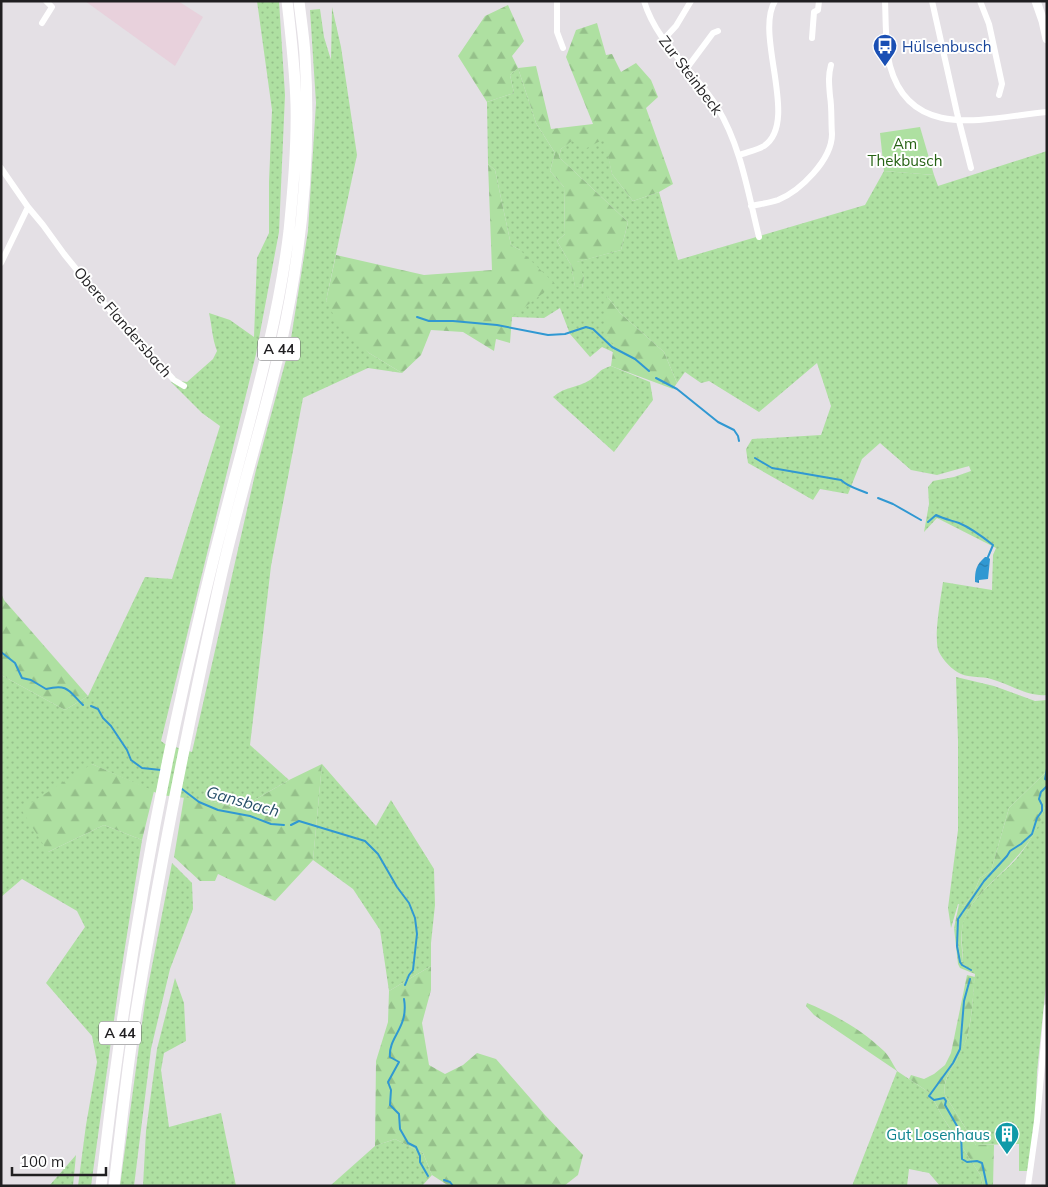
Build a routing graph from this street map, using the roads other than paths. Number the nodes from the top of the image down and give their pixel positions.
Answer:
1 (46, 1) edge
2 (288, 1) edge
3 (299, 1) edge
4 (556, 1) edge
5 (644, 1) edge
6 (691, 1) edge
7 (775, 1) edge
8 (819, 1) edge
9 (885, 1) edge
10 (932, 1) edge
11 (980, 1) edge
12 (1036, 1) edge
13 (42, 23) dead end
14 (718, 31) dead end
15 (812, 38) dead end
16 (1047, 38) edge
17 (663, 40) junction
18 (563, 48) dead end
19 (831, 65) dead end
20 (686, 68) junction
21 (998, 96) dead end
22 (1047, 112) edge
23 (958, 120) junction
24 (739, 155) junction
25 (1, 168) edge
26 (971, 168) dead end
27 (751, 206) junction
28 (28, 207) junction
29 (759, 237) dead end
30 (1, 262) edge
31 (184, 386) dead end
32 (1047, 1007) edge
33 (101, 1186) edge
34 (114, 1186) edge
35 (1028, 1186) edge

1 - 13 street
2 - 33 highway, A 44
3 - 34 highway, A 44
4 - 18 street
5 - 17 street, Zur Steinbeck
6 - 17 street
7 - 24 street
8 - 15 street
9 - 23 street
10 - 23 street
11 - 21 street
12 - 16 main road
14 - 20 street
17 - 20 street, Zur Steinbeck
19 - 27 street
20 - 24 street, Zur Steinbeck
22 - 23 street
23 - 26 street
24 - 27 street, Zur Steinbeck
25 - 28 street, Obere Flandersbach
27 - 29 street, Zur Steinbeck
28 - 30 street
28 - 31 street, Obere Flandersbach
32 - 35 street

